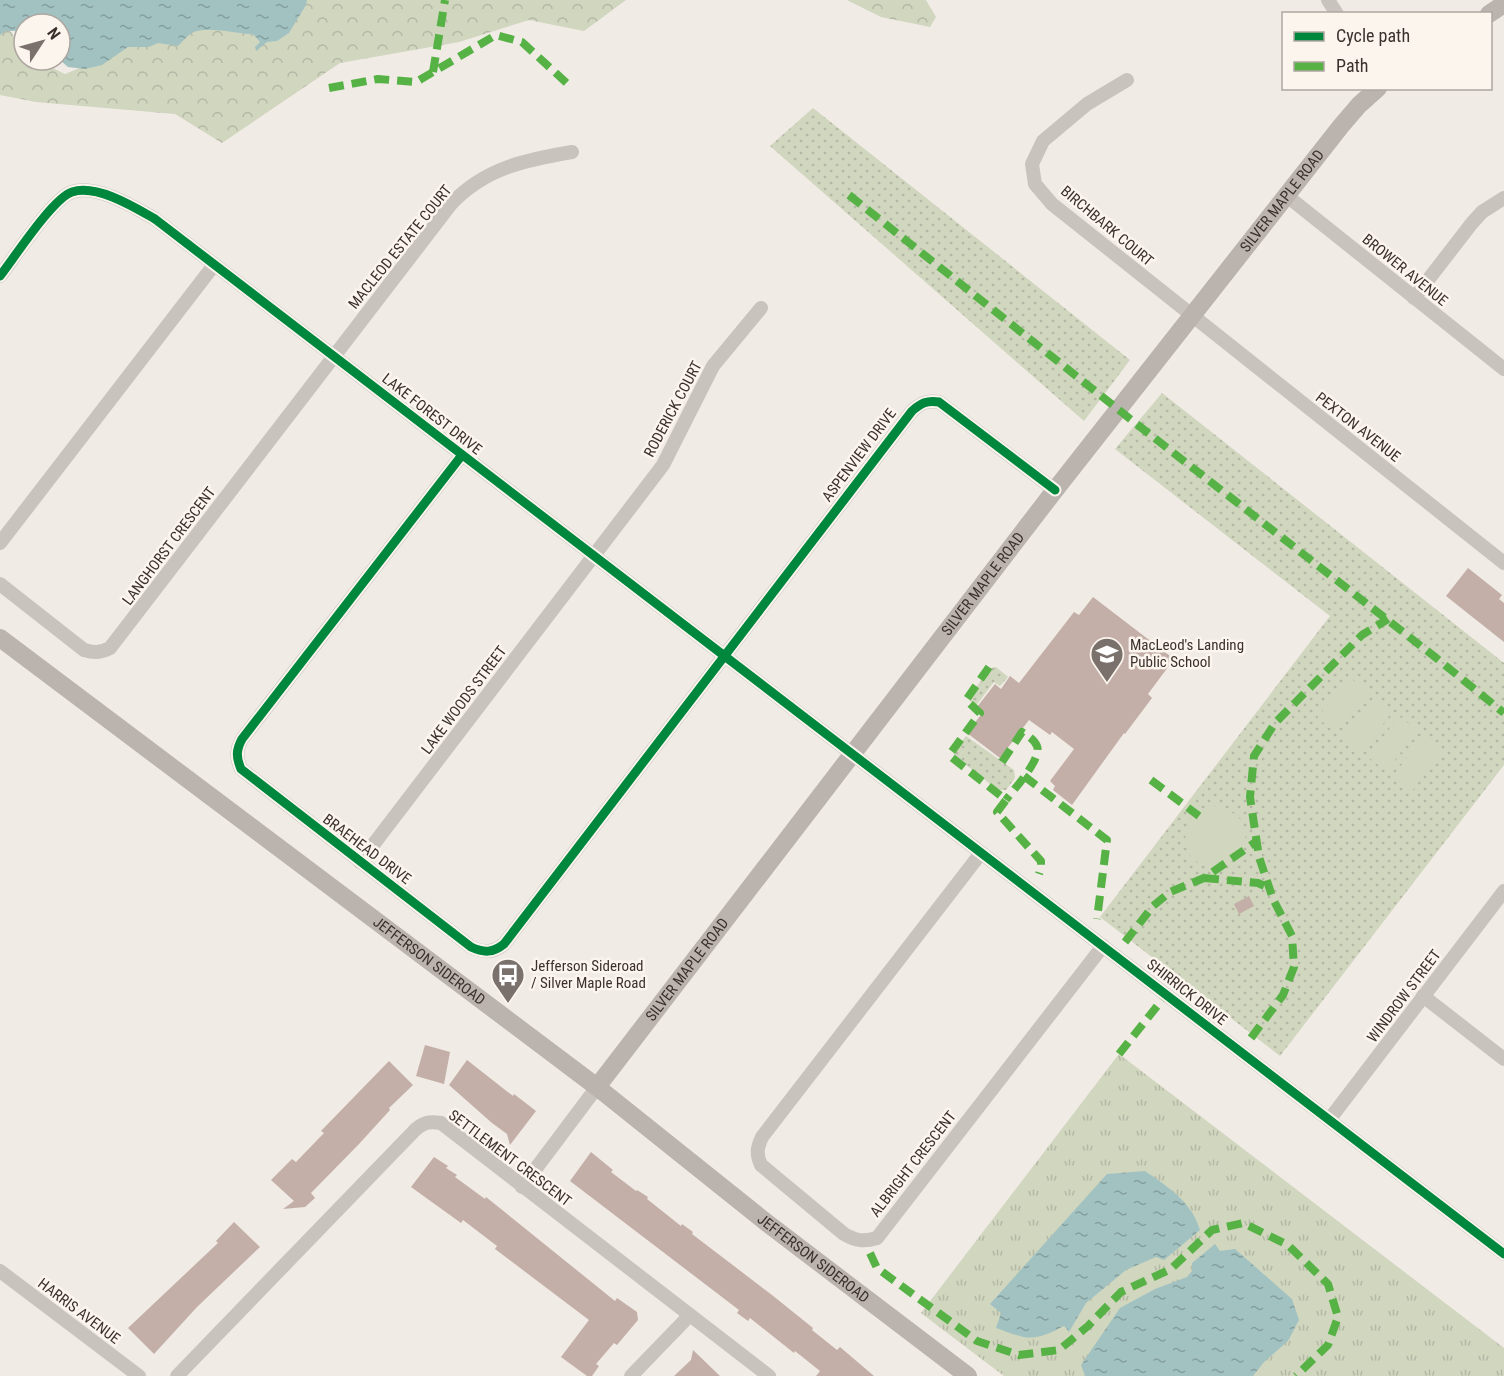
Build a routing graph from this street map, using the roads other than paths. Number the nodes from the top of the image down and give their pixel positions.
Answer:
1 (1127, 80) dead end
2 (1376, 90) edge
3 (572, 152) dead end
4 (1287, 196) junction
5 (1504, 198) edge
6 (214, 265) junction
7 (0, 276) edge
8 (1414, 297) junction
9 (761, 308) dead end
10 (1192, 316) junction
11 (334, 357) junction
12 (1504, 369) edge
13 (462, 455) junction
14 (1055, 490) junction
15 (0, 543) edge
16 (594, 557) junction
17 (1504, 563) edge
18 (0, 584) edge
19 (0, 638) edge
20 (725, 657) junction
21 (852, 754) junction
22 (981, 853) junction
23 (360, 862) junction
24 (1504, 891) edge
25 (1102, 946) junction
26 (1423, 996) junction
27 (1504, 1059) edge
28 (597, 1088) junction
29 (1329, 1120) junction
30 (522, 1187) junction
31 (1504, 1254) edge
32 (0, 1271) edge
33 (690, 1315) junction
34 (139, 1376) edge
35 (177, 1376) edge
36 (631, 1376) edge
37 (769, 1376) edge
38 (968, 1376) edge

1 - 10 street, BIRCHBARK COURT
2 - 4 street, SILVER MAPLE ROAD
3 - 11 street, MACLEOD ESTATE COURT
4 - 8 street, BROWER AVENUE
4 - 10 street, SILVER MAPLE ROAD
5 - 8 street
6 - 7 street, LAKE FOREST DRIVE
6 - 11 street, LAKE FOREST DRIVE
6 - 15 street
8 - 12 street, BROWER AVENUE
9 - 16 street, RODERICK COURT
10 - 14 street, SILVER MAPLE ROAD
10 - 17 street, PEXTON AVENUE
11 - 13 street, LAKE FOREST DRIVE
11 - 18 street, LANGHORST CRESCENT
13 - 16 street, LAKE FOREST DRIVE
13 - 23 street, BRAEHEAD DRIVE
14 - 20 street, ASPENVIEW DRIVE
14 - 21 street, SILVER MAPLE ROAD
16 - 20 street, LAKE FOREST DRIVE
16 - 23 street, LAKE WOODS STREET
19 - 28 street, JEFFERSON SIDEROAD
20 - 21 street, LAKE FOREST DRIVE
20 - 23 street, BRAEHEAD DRIVE
21 - 22 street, SHIRRICK DRIVE
21 - 28 street, SILVER MAPLE ROAD
22 - 25 street, SHIRRICK DRIVE
22 - 25 street, ALBRIGHT CRESCENT
24 - 26 street, WINDROW STREET
25 - 29 street, SHIRRICK DRIVE
26 - 27 street
26 - 29 street, WINDROW STREET
28 - 30 street
28 - 38 street, JEFFERSON SIDEROAD
29 - 31 street, SHIRRICK DRIVE
30 - 33 street, SETTLEMENT CRESCENT
30 - 35 street, SETTLEMENT CRESCENT
32 - 34 street, HARRIS AVENUE
33 - 36 street
33 - 37 street, SETTLEMENT CRESCENT

